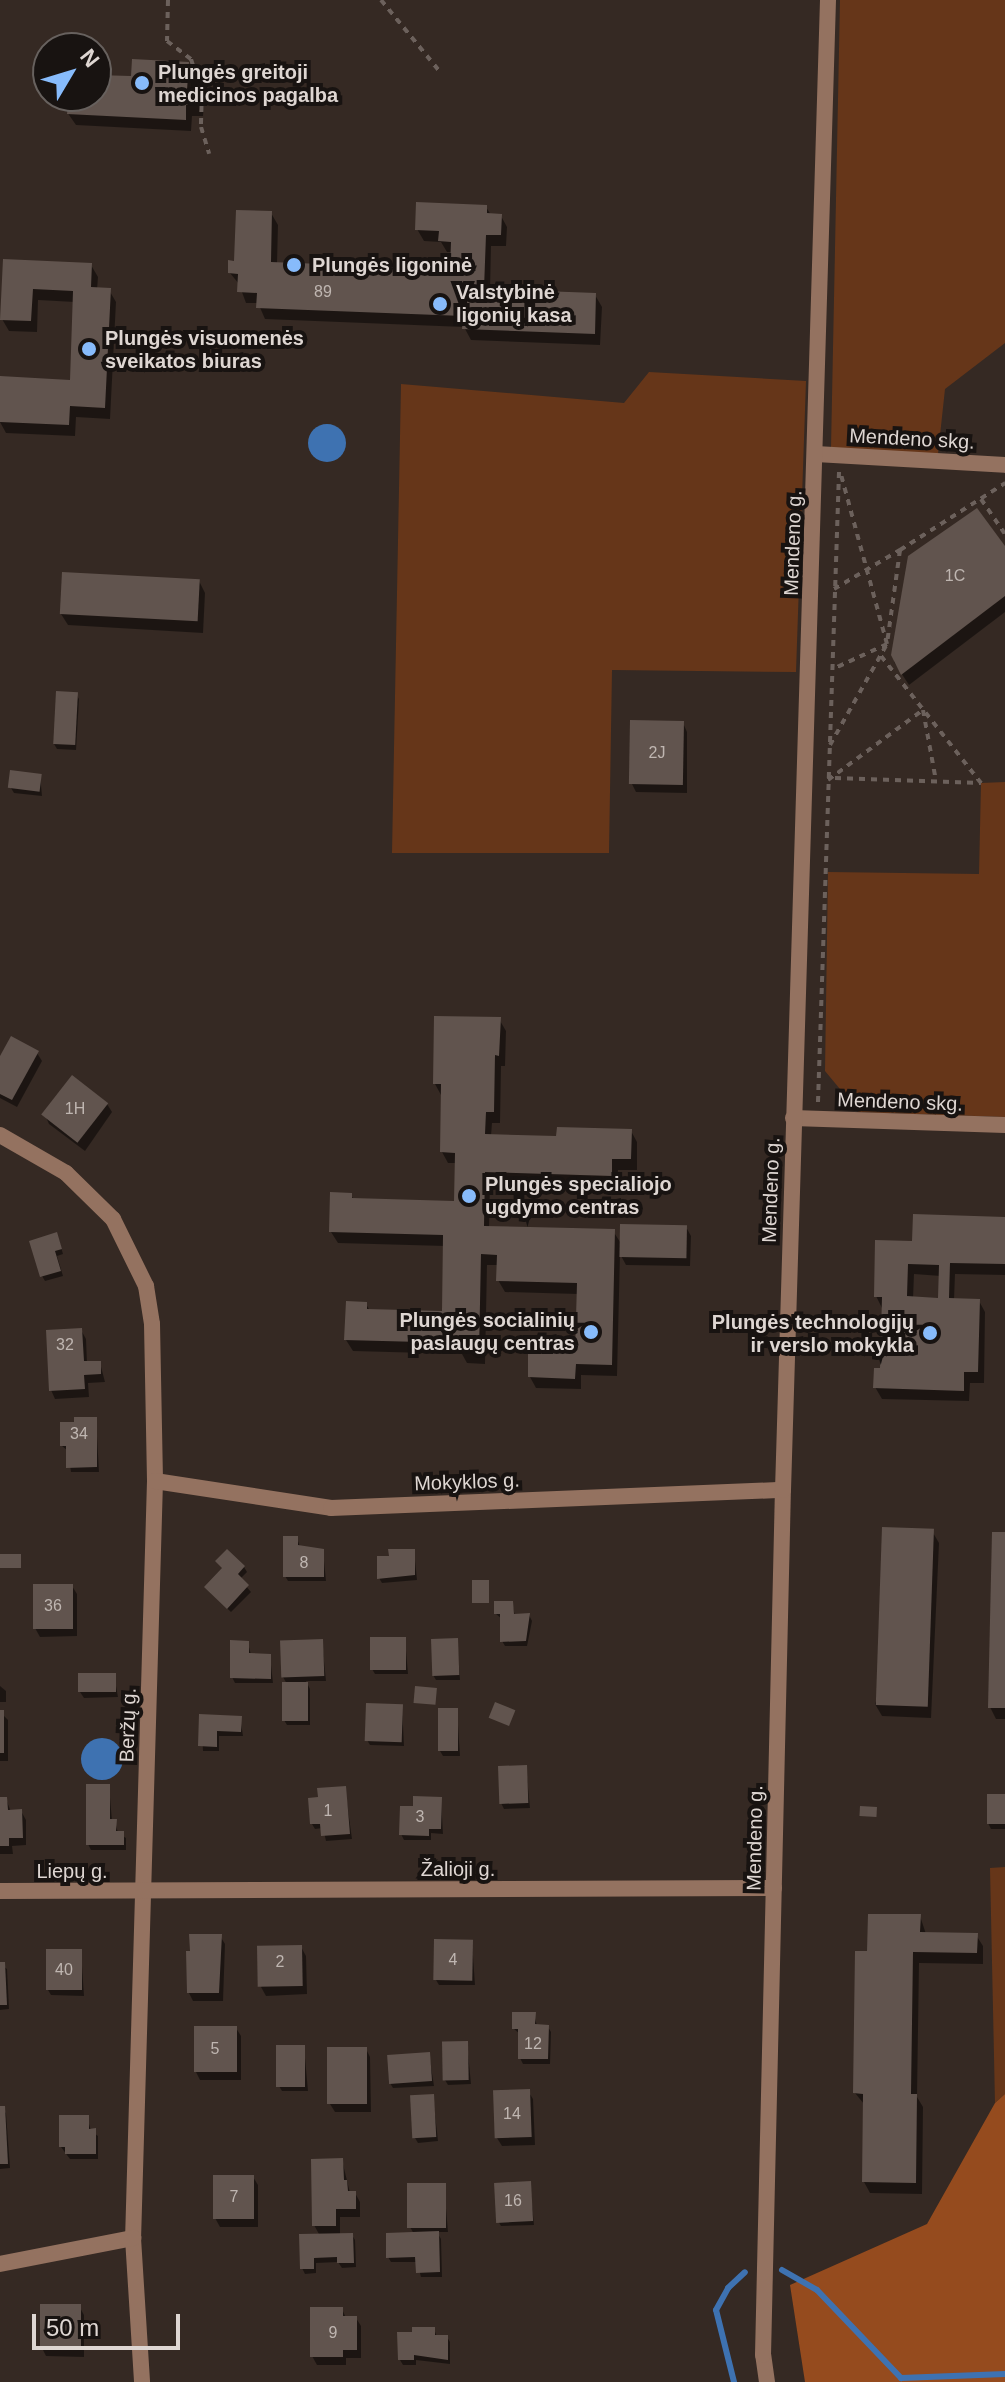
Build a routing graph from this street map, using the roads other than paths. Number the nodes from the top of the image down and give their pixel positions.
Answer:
1 (828, 0) edge
2 (816, 454) junction
3 (1005, 465) edge
4 (793, 1118) junction
5 (1005, 1125) edge
6 (0, 1135) edge
7 (155, 1481) junction
8 (783, 1490) junction
9 (774, 1888) junction
10 (143, 1890) junction
11 (0, 1891) edge
12 (133, 2238) junction
13 (0, 2264) edge
14 (142, 2382) edge
15 (767, 2382) edge

1 - 2 street, Mendeno g.
2 - 3 street, Mendeno skg.
2 - 4 street, Mendeno g.
4 - 5 street, Mendeno skg.
4 - 8 street, Mendeno g.
6 - 7 street, Beržų g.
7 - 8 street, Mokyklos g.
7 - 10 street, Beržų g.
8 - 9 street, Mendeno g.
9 - 10 street, Žalioji g.
9 - 15 street, Mendeno g.
10 - 11 street, Liepų g.
10 - 12 street, Beržų g.
12 - 13 street
12 - 14 street, Beržų g.

